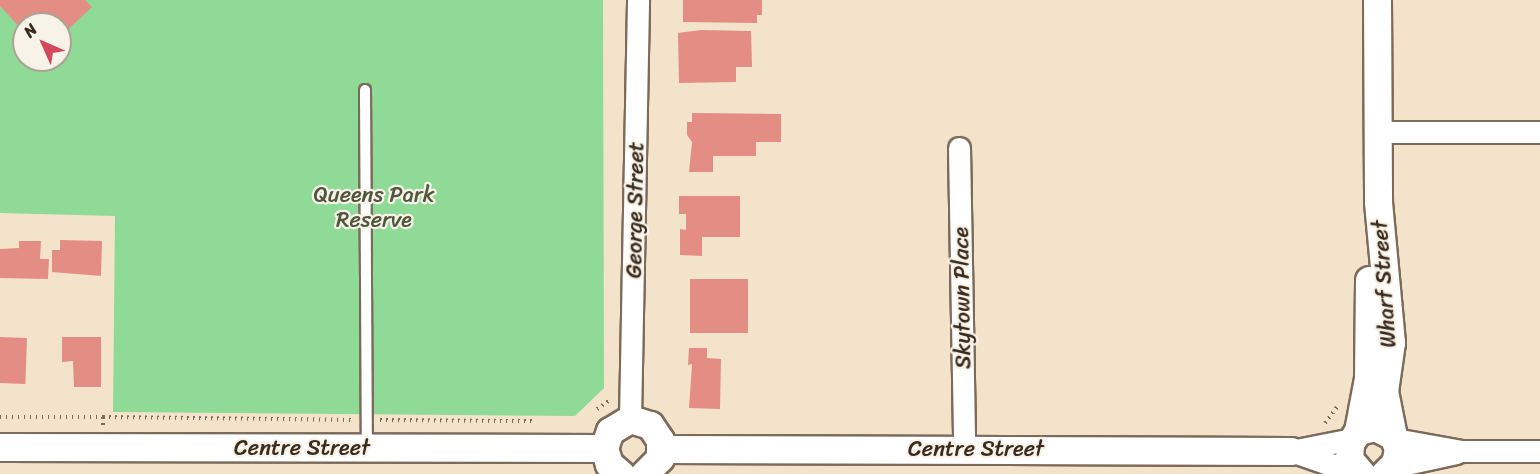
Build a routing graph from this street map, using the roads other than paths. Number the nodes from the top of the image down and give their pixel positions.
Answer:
1 (638, 0) edge
2 (1377, 0) edge
3 (365, 90) dead end
4 (1378, 132) junction
5 (1540, 132) edge
6 (959, 148) dead end
7 (1378, 202) junction
8 (632, 410) junction
9 (1355, 435) junction
10 (1394, 438) junction
11 (0, 447) edge
12 (367, 448) junction
13 (604, 448) junction
14 (964, 448) junction
15 (661, 449) junction
16 (1291, 451) junction
17 (1462, 451) junction
18 (1540, 451) edge
19 (1373, 472) edge
20 (621, 474) edge
21 (644, 474) edge

1 - 8 street, George Street
2 - 4 street, Wharf Street
3 - 12 lane
4 - 5 street
4 - 7 street, Wharf Street
6 - 14 street, Skytown Place
7 - 9 street, Wharf Street
7 - 10 street, Wharf Street
8 - 13 street
8 - 15 street
9 - 10 street
9 - 16 street, Centre Street
9 - 19 street
10 - 17 street, Centre Street
10 - 19 street
11 - 12 street, Centre Street
12 - 13 street, Centre Street
13 - 20 street
14 - 15 street, Centre Street
14 - 16 street, Centre Street
15 - 21 street
16 - 19 street, Centre Street
17 - 18 street, Centre Street
17 - 19 street, Centre Street

